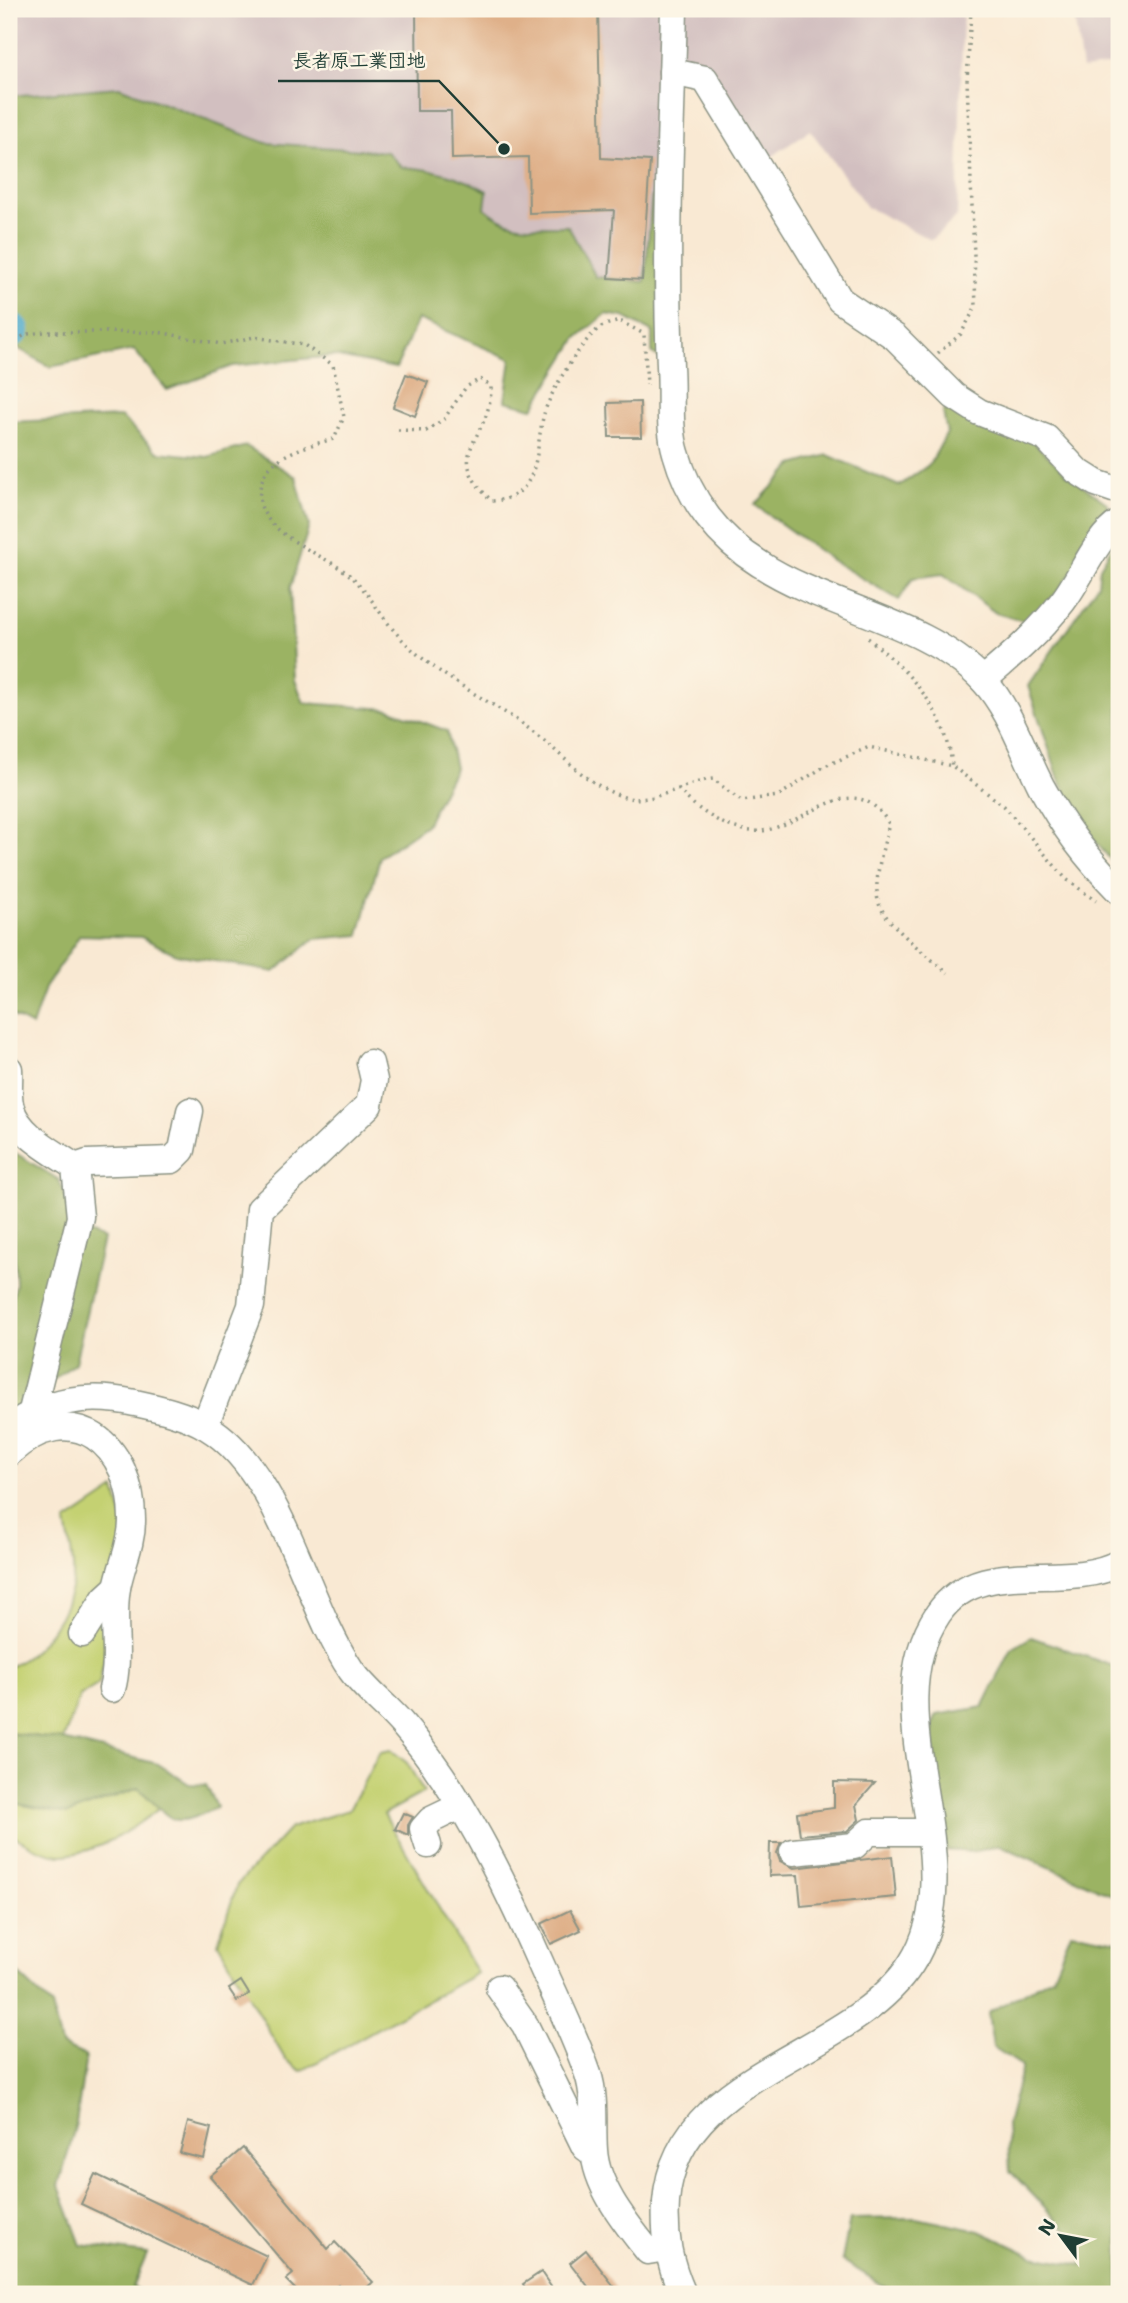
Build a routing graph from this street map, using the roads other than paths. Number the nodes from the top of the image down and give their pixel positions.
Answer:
1 (674, 9) edge
2 (672, 72) junction
3 (1119, 491) edge
4 (1119, 523) edge
5 (983, 680) junction
6 (1112, 899) edge
7 (370, 1063) dead end
8 (9, 1069) edge
9 (190, 1111) dead end
10 (75, 1167) junction
11 (20, 1421) edge
12 (205, 1425) junction
13 (9, 1453) edge
14 (1119, 1563) edge
15 (117, 1587) junction
16 (82, 1634) dead end
17 (113, 1689) dead end
18 (460, 1806) junction
19 (928, 1832) junction
20 (428, 1845) dead end
21 (793, 1852) dead end
22 (499, 1989) dead end
23 (594, 2153) junction
24 (666, 2248) junction
25 (682, 2294) edge

1 - 2 street
2 - 3 street
2 - 5 street
4 - 5 street
5 - 6 street
7 - 12 street
8 - 10 street
9 - 10 street
10 - 11 street
11 - 12 street
12 - 18 street
13 - 15 street
14 - 19 street
15 - 16 street
15 - 17 street
18 - 20 street
18 - 23 street
19 - 21 street
19 - 24 street
22 - 23 street
23 - 24 street
24 - 25 street

